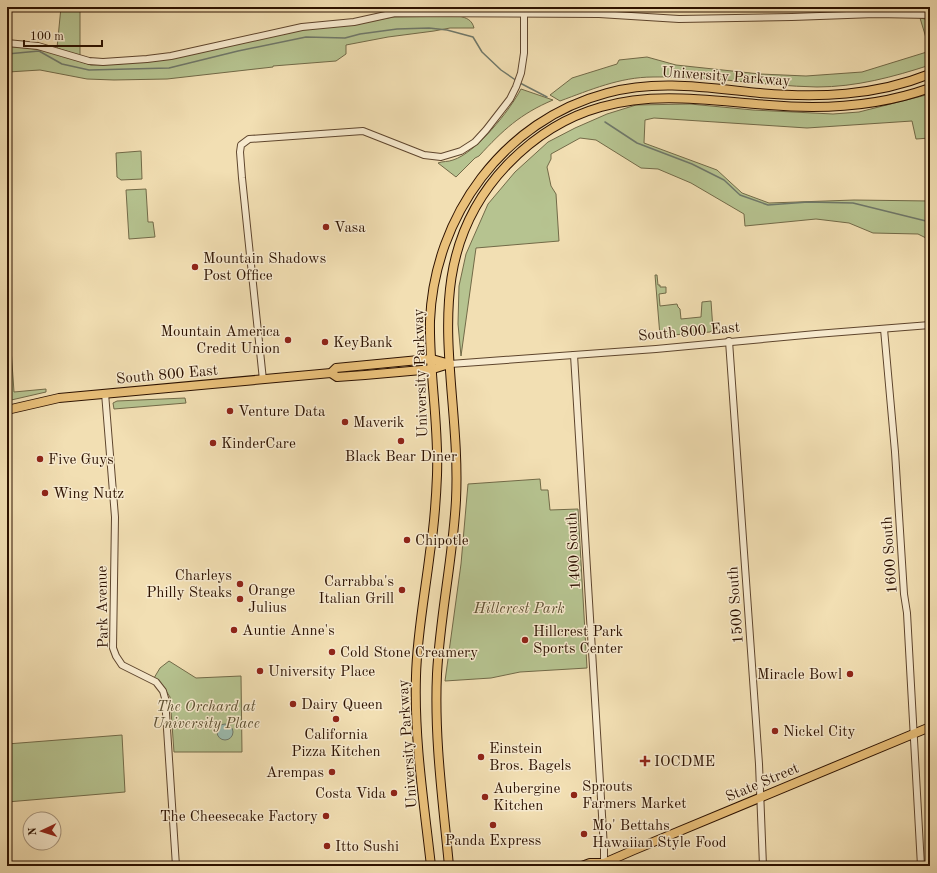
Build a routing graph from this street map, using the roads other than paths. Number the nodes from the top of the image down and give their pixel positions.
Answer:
1 (524, 13) junction
2 (930, 15) edge
3 (7, 43) edge
4 (930, 74) edge
5 (930, 88) edge
6 (930, 325) edge
7 (884, 329) junction
8 (729, 341) junction
9 (574, 354) junction
10 (432, 359) junction
11 (450, 364) junction
12 (433, 369) junction
13 (331, 373) junction
14 (263, 380) junction
15 (105, 393) junction
16 (7, 410) edge
17 (930, 727) edge
18 (913, 734) junction
19 (760, 798) junction
20 (603, 865) edge
21 (176, 866) edge
22 (431, 866) edge
23 (449, 866) edge
24 (582, 866) edge
25 (763, 866) edge
26 (921, 866) edge

1 - 2 street
1 - 3 street
1 - 14 street
4 - 10 main road, University Parkway
5 - 11 main road, University Parkway
6 - 7 street, South 800 East
7 - 8 street, South 800 East
7 - 18 street, 1600 South
8 - 9 street, South 800 East
8 - 19 street, 1500 South
9 - 11 street, South 800 East
9 - 20 street, 1400 South
10 - 11 main road, South 800 East
10 - 12 main road, University Parkway
10 - 13 main road, South 800 East
11 - 12 main road, South 800 East
11 - 23 main road, University Parkway
12 - 13 main road, South 800 East
12 - 22 main road, University Parkway
13 - 14 main road, South 800 East
14 - 15 main road, South 800 East
15 - 16 main road, South 800 East
15 - 21 street, Park Avenue
17 - 18 main road, State Street
18 - 19 main road, State Street
18 - 26 street, 1600 South
19 - 20 main road, State Street
19 - 25 street, 1500 South
20 - 24 main road, State Street

